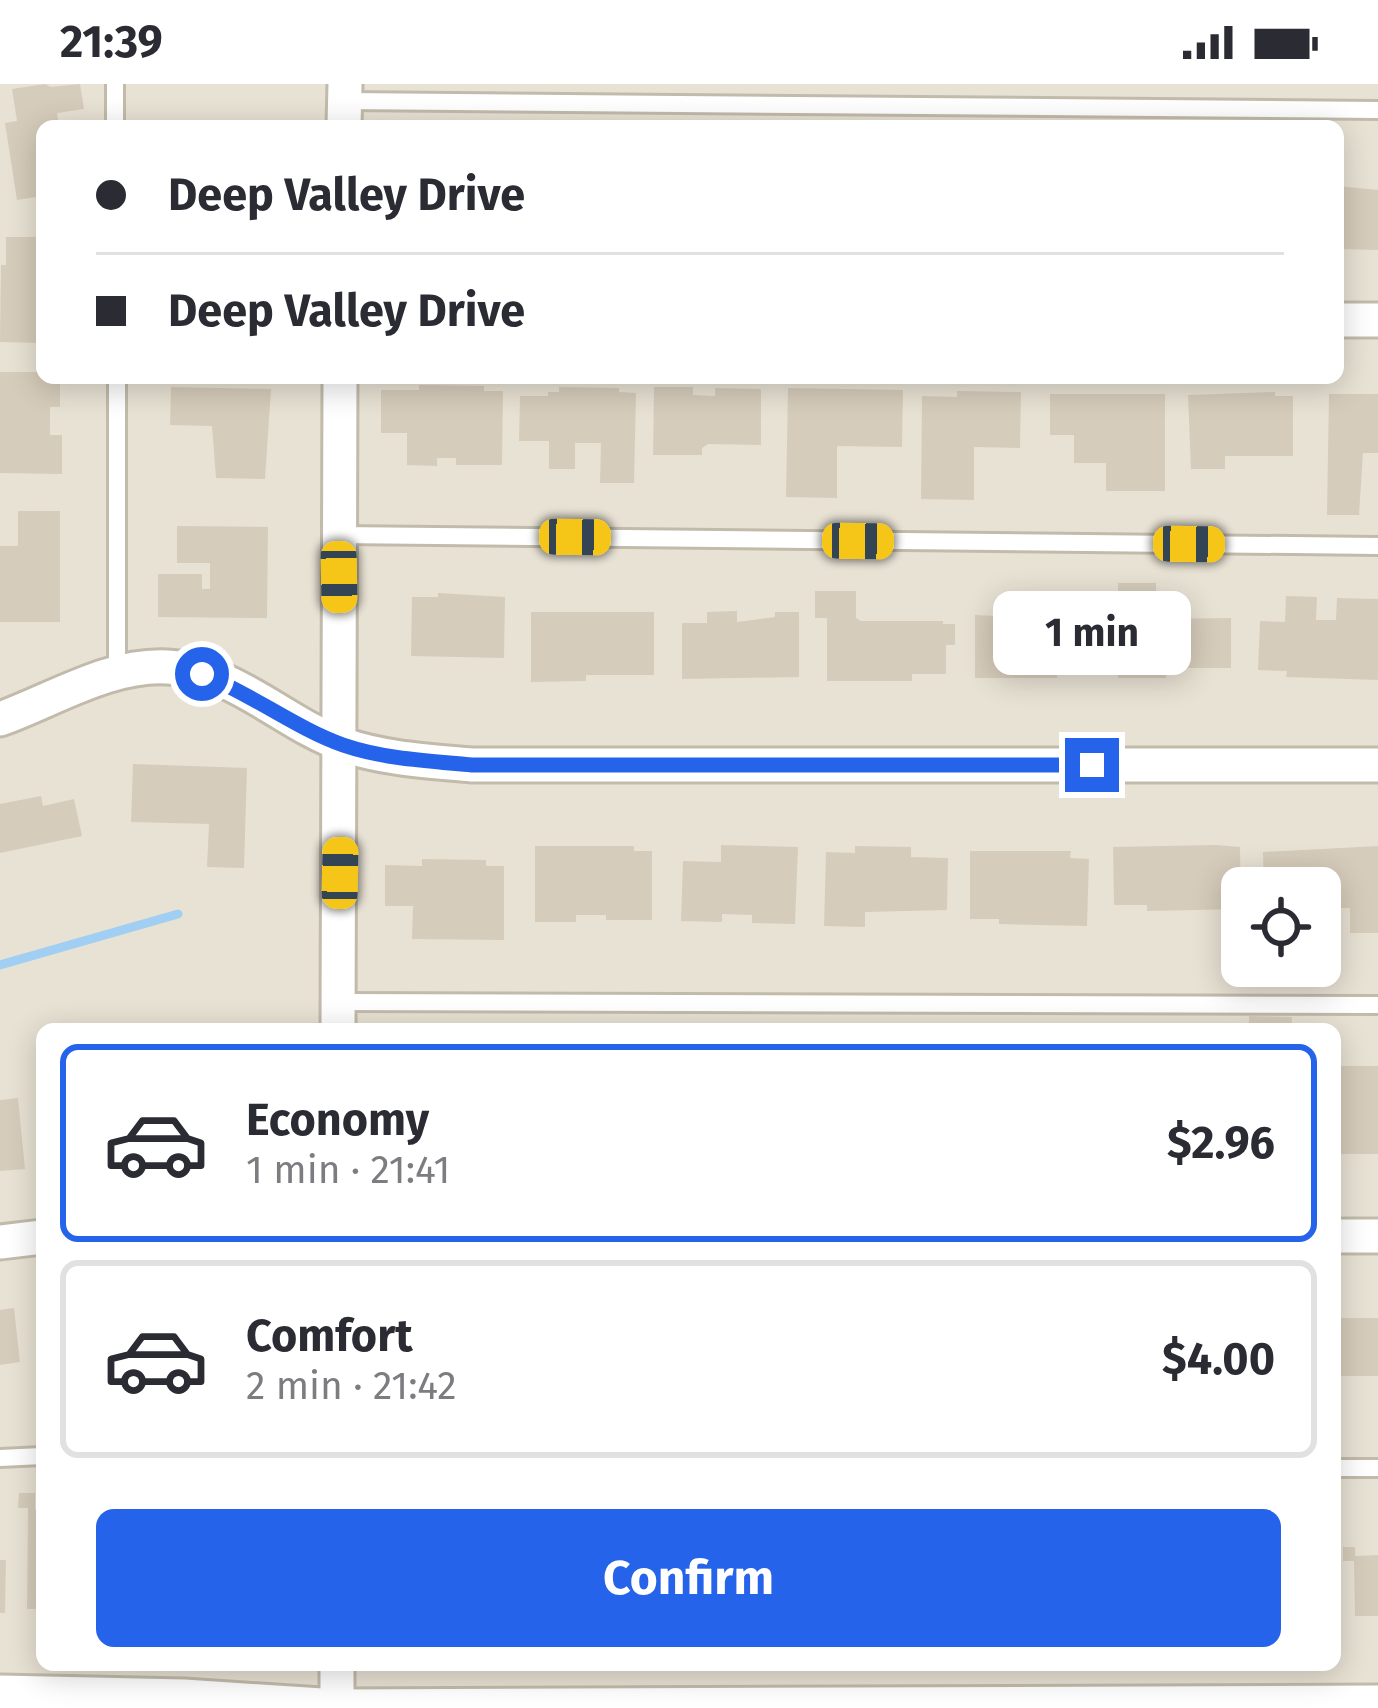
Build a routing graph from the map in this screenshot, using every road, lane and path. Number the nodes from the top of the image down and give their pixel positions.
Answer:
1 (115, 84) edge
2 (344, 104) edge
3 (1378, 110) edge
4 (115, 120) edge
5 (1344, 320) edge
6 (1378, 320) edge
7 (117, 384) edge
8 (340, 384) edge
9 (338, 535) junction
10 (1378, 546) edge
11 (117, 673) junction
12 (0, 719) edge
13 (341, 745) junction
14 (1378, 765) edge
15 (1378, 1005) edge
16 (338, 1016) edge
17 (1341, 1236) edge
18 (1378, 1236) edge
19 (36, 1239) edge
20 (0, 1242) edge
21 (36, 1456) edge
22 (0, 1458) edge
23 (1341, 1468) edge
24 (1378, 1468) edge
25 (337, 1671) edge
26 (0, 1692) edge
27 (1378, 1702) edge
28 (337, 1707) edge

1 - 4 lane
2 - 3 lane
5 - 6 street
7 - 11 lane
8 - 9 street
9 - 10 lane
9 - 13 street
11 - 12 street
11 - 13 street
13 - 14 street
13 - 16 street
15 - 16 lane
17 - 18 street
19 - 20 street
21 - 22 lane
23 - 24 lane
25 - 28 street
26 - 28 street
27 - 28 street

